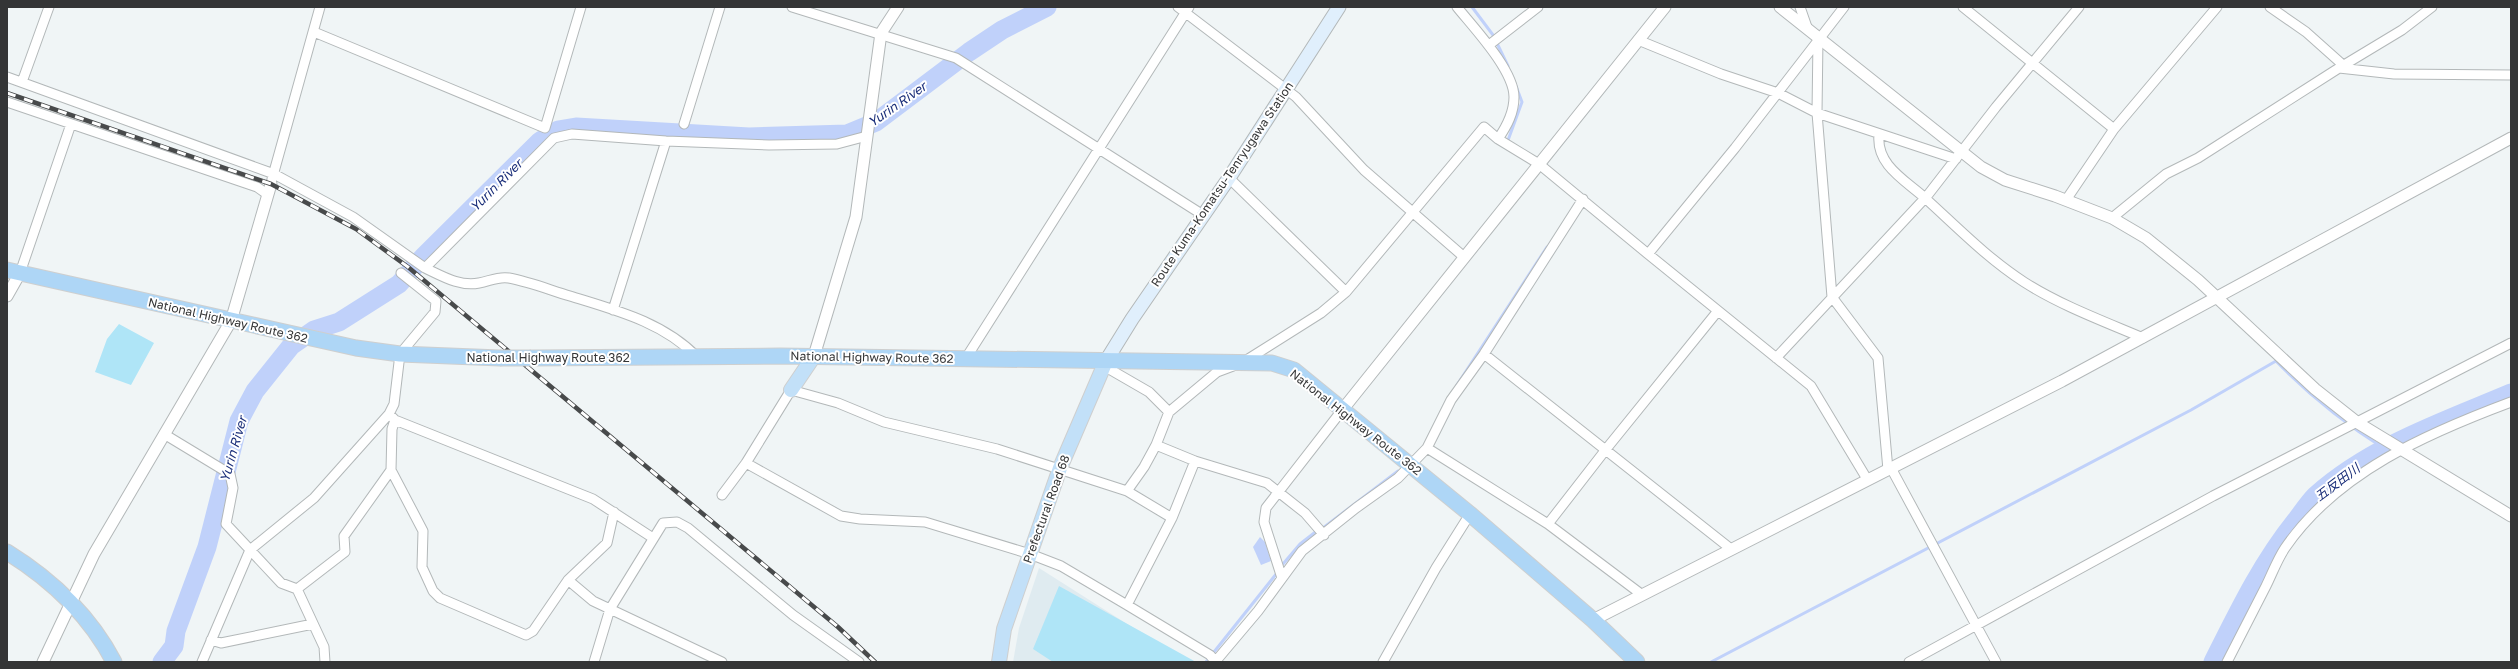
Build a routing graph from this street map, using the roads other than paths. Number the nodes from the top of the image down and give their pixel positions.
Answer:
1 (49, 7) edge
2 (320, 7) edge
3 (581, 7) edge
4 (720, 7) edge
5 (792, 7) edge
6 (898, 7) edge
7 (1339, 7) edge
8 (1457, 7) edge
9 (1538, 7) edge
10 (1665, 7) edge
11 (1780, 7) edge
12 (1800, 7) edge
13 (1844, 7) edge
14 (1963, 7) edge
15 (2079, 7) edge
16 (2217, 7) edge
17 (2270, 7) edge
18 (2432, 7) edge
19 (1184, 9) edge
20 (1808, 30) junction
21 (314, 32) junction
22 (881, 33) junction
23 (1818, 38) junction
24 (1638, 40) junction
25 (1489, 45) junction
26 (2033, 63) junction
27 (2341, 67) junction
28 (2511, 75) edge
29 (7, 77) edge
30 (22, 82) junction
31 (1285, 90) junction
32 (1778, 93) junction
33 (7, 102) edge
34 (1817, 113) junction
35 (71, 124) junction
36 (684, 124) dead end
37 (546, 129) junction
38 (2114, 129) junction
39 (1879, 135) junction
40 (867, 136) junction
41 (554, 138) junction
42 (2511, 138) edge
43 (1498, 139) junction
44 (666, 141) junction
45 (1099, 148) junction
46 (1958, 156) junction
47 (1539, 164) junction
48 (1229, 178) junction
49 (271, 184) junction
50 (1925, 198) junction
51 (1583, 199) junction
52 (2066, 200) junction
53 (1411, 212) junction
54 (1203, 215) junction
55 (2112, 218) junction
56 (1648, 254) junction
57 (1464, 257) junction
58 (425, 268) junction
59 (14, 272) edge
60 (401, 273) dead end
61 (1346, 292) junction
62 (7, 296) edge
63 (1832, 297) junction
64 (2216, 298) junction
65 (613, 310) junction
66 (1717, 312) junction
67 (231, 321) junction
68 (2142, 338) junction
69 (2511, 343) edge
70 (400, 354) junction
71 (1484, 354) junction
72 (814, 356) junction
73 (697, 357) junction
74 (966, 358) junction
75 (1776, 358) junction
76 (1243, 362) junction
77 (1105, 363) junction
78 (791, 390) junction
79 (2511, 402) edge
80 (1343, 409) junction
81 (1169, 412) junction
82 (392, 417) junction
83 (2353, 426) junction
84 (164, 434) junction
85 (1156, 445) junction
86 (1427, 448) junction
87 (1606, 448) junction
88 (2399, 449) junction
89 (1195, 460) junction
90 (746, 463) junction
91 (1411, 465) junction
92 (1060, 468) junction
93 (1889, 469) junction
94 (391, 470) junction
95 (1867, 479) junction
96 (1127, 491) junction
97 (1278, 491) junction
98 (722, 495) dead end
99 (614, 512) junction
100 (1470, 514) junction
101 (2511, 516) edge
102 (1172, 518) junction
103 (1548, 524) junction
104 (1324, 535) junction
105 (653, 538) junction
106 (1731, 549) junction
107 (250, 550) junction
108 (7, 552) edge
109 (1030, 554) junction
110 (1282, 578) junction
111 (568, 580) junction
112 (297, 589) junction
113 (1641, 594) junction
114 (72, 602) junction
115 (1127, 605) junction
116 (610, 609) junction
117 (1593, 620) junction
118 (313, 624) junction
119 (1977, 626) junction
120 (211, 640) junction
121 (1629, 659) edge
122 (1213, 660) edge
123 (43, 662) edge
124 (114, 662) edge
125 (202, 662) edge
126 (325, 662) edge
127 (594, 662) edge
128 (722, 662) edge
129 (859, 662) edge
130 (999, 662) edge
131 (1383, 662) edge
132 (1910, 662) edge
133 (1996, 662) edge
134 (2227, 662) edge

1 - 30 street
2 - 21 street
3 - 37 street
4 - 36 street
5 - 22 street
6 - 22 street
7 - 31 main road, Route Kuma-Komatsu-Tenryugawa Station
8 - 25 street
9 - 25 street
10 - 24 street
11 - 20 street
12 - 20 street
13 - 23 street
14 - 26 street
15 - 26 street
16 - 38 street
17 - 27 street
18 - 27 street
19 - 31 street
19 - 45 street
20 - 23 street
21 - 37 street
21 - 49 street
22 - 40 street
22 - 45 street
23 - 32 street
23 - 34 street
23 - 46 street
24 - 32 street
24 - 47 street
25 - 43 street
26 - 38 street
26 - 46 street
27 - 28 street
27 - 55 street
29 - 30 street
30 - 49 street
31 - 48 main road, Route Kuma-Komatsu-Tenryugawa Station
31 - 53 street
32 - 34 street
32 - 56 street
33 - 35 street
34 - 39 street
34 - 63 street
35 - 49 street
35 - 59 street
37 - 41 street
38 - 52 street
39 - 46 street
39 - 50 street
40 - 44 street
40 - 72 street
41 - 44 street
41 - 58 street
42 - 64 street
43 - 47 street
43 - 53 street
44 - 65 street
45 - 54 street
45 - 74 street
46 - 50 street
46 - 52 street
47 - 51 street
47 - 57 street
48 - 54 main road, Route Kuma-Komatsu-Tenryugawa Station
48 - 61 street
49 - 58 street
49 - 67 street
50 - 63 street
50 - 68 street
51 - 56 street
51 - 71 street
52 - 55 street
53 - 57 street
53 - 61 street
54 - 77 main road, Route Kuma-Komatsu-Tenryugawa Station
55 - 64 street
56 - 66 street
57 - 80 street
58 - 65 street
59 - 62 street
59 - 67 highway, National Highway Route 362
60 - 70 street
61 - 76 street
63 - 75 street
63 - 93 street
64 - 68 street
64 - 83 street
65 - 73 street
66 - 75 street
66 - 87 street
67 - 70 highway, National Highway Route 362
67 - 84 street
68 - 93 street
69 - 83 street
70 - 73 highway, National Highway Route 362, bridge
70 - 82 street
71 - 86 street
71 - 87 street
72 - 73 highway, National Highway Route 362
72 - 74 highway, National Highway Route 362
72 - 78 main road
74 - 77 highway, National Highway Route 362
75 - 95 street
76 - 77 highway, National Highway Route 362
76 - 80 highway, National Highway Route 362
76 - 81 street
77 - 81 street
77 - 92 main road, Prefectural Road 68
78 - 90 street
78 - 92 street
79 - 88 street
80 - 91 highway, National Highway Route 362
80 - 97 street
81 - 85 street
82 - 94 street
82 - 99 street
82 - 107 street
83 - 88 street
83 - 119 street
84 - 107 street
84 - 114 street
85 - 89 street
85 - 96 street
86 - 91 street
86 - 103 street
87 - 103 street
87 - 106 street
88 - 101 street
88 - 134 street
89 - 97 street
89 - 102 street
90 - 98 street
90 - 109 street
91 - 100 highway, National Highway Route 362
91 - 104 street
92 - 96 street
92 - 109 main road, Prefectural Road 68
93 - 95 street
93 - 119 street
94 - 111 street
94 - 112 street
95 - 106 street
96 - 102 street
97 - 104 street
97 - 110 street
99 - 105 street
99 - 111 street
100 - 117 highway, National Highway Route 362
100 - 131 street
102 - 115 street
103 - 113 street
104 - 110 street
105 - 116 street
105 - 129 street
106 - 113 street
107 - 112 street
107 - 120 street
108 - 114 highway
109 - 115 street
109 - 130 main road, Prefectural Road 68
110 - 122 street
111 - 116 street
112 - 118 street
113 - 117 street
114 - 123 street
114 - 124 highway
115 - 122 street
116 - 127 street
116 - 128 street
117 - 121 highway, National Highway Route 362
118 - 120 street
118 - 126 street
119 - 132 street
119 - 133 street
120 - 125 street

